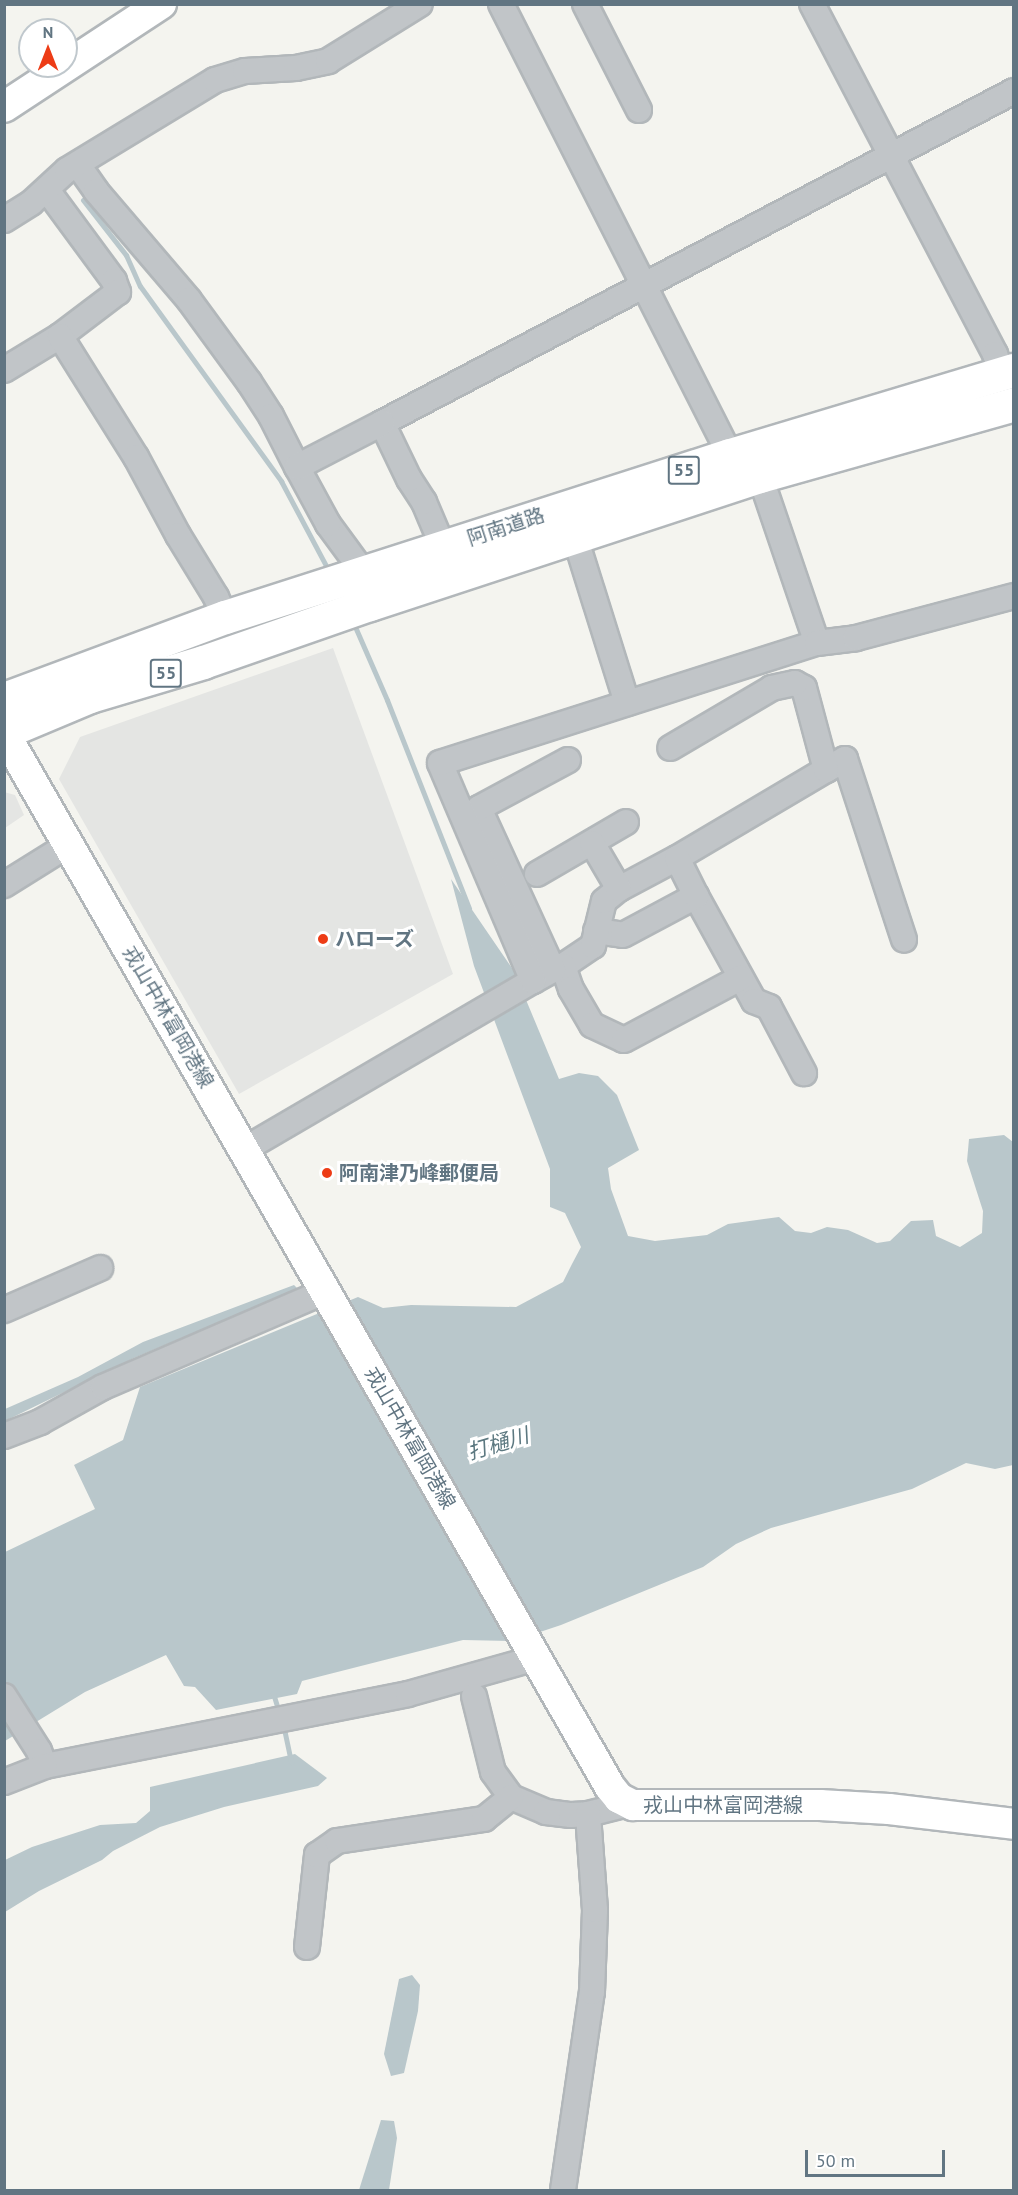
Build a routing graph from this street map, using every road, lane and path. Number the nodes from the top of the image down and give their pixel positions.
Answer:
1 (161, 4) edge
2 (420, 4) edge
3 (501, 4) edge
4 (585, 4) edge
5 (812, 4) edge
6 (1014, 91) edge
7 (4, 107) edge
8 (639, 110) dead end
9 (889, 155) junction
10 (78, 165) junction
11 (47, 190) junction
12 (4, 220) edge
13 (644, 284) junction
14 (60, 336) junction
15 (4, 370) edge
16 (1008, 372) edge
17 (1014, 404) edge
18 (382, 423) junction
19 (730, 455) junction
20 (297, 467) junction
21 (760, 477) junction
22 (575, 537) junction
23 (443, 547) junction
24 (364, 584) junction
25 (1014, 596) edge
26 (225, 617) junction
27 (817, 643) junction
28 (4, 699) edge
29 (627, 703) junction
30 (4, 732) edge
31 (670, 748) dead end
32 (568, 760) dead end
33 (826, 770) junction
34 (626, 822) dead end
35 (592, 843) junction
36 (68, 845) junction
37 (677, 858) junction
38 (537, 874) dead end
39 (4, 885) edge
40 (619, 889) junction
41 (696, 896) junction
42 (596, 931) junction
43 (904, 940) dead end
44 (544, 976) junction
45 (740, 978) junction
46 (804, 1072) dead end
47 (245, 1149) junction
48 (100, 1268) dead end
49 (329, 1296) junction
50 (4, 1310) edge
51 (4, 1436) edge
52 (532, 1652) junction
53 (4, 1695) edge
54 (474, 1696) dead end
55 (45, 1766) junction
56 (4, 1782) edge
57 (511, 1797) junction
58 (628, 1803) junction
59 (589, 1823) junction
60 (1014, 1824) edge
61 (307, 1947) dead end
62 (563, 2190) edge

1 - 7 main road
2 - 10 street
3 - 13 street
4 - 8 street
5 - 9 street
6 - 9 street
9 - 13 street
9 - 16 street
10 - 11 street
10 - 20 street
11 - 12 street
11 - 14 street
13 - 18 street
13 - 19 street
14 - 15 street
14 - 26 street
16 - 19 highway, 阿南道路 / 55
17 - 21 highway, 阿南道路 / 55
18 - 20 street
18 - 23 street
19 - 21 street
19 - 23 highway, 阿南道路 / 55
20 - 24 street
21 - 22 highway, 阿南道路 / 55
21 - 27 street
22 - 24 highway, 阿南道路 / 55
22 - 29 street
23 - 24 highway, 阿南道路 / 55
24 - 26 highway, 阿南道路 / 55
24 - 30 highway, 阿南道路 / 55
25 - 27 street
26 - 28 highway, 阿南道路 / 55
27 - 29 street
29 - 44 street
30 - 36 main road, 戎山中林富岡港線
31 - 33 street
32 - 44 street
33 - 37 street
33 - 43 street
34 - 35 street
35 - 38 street
35 - 40 street
36 - 39 street
36 - 47 main road, 戎山中林富岡港線
37 - 40 street
37 - 41 street
40 - 42 street
41 - 42 street
41 - 45 street
42 - 44 street
44 - 45 street
44 - 47 street
45 - 46 street
47 - 49 main road, 戎山中林富岡港線
48 - 50 street
49 - 51 street
49 - 52 main road, 戎山中林富岡港線
52 - 55 street
52 - 58 main road, 戎山中林富岡港線
53 - 55 street
54 - 57 street
55 - 56 street
57 - 59 street
57 - 61 street
58 - 59 street
58 - 60 main road, 戎山中林富岡港線
59 - 62 street

